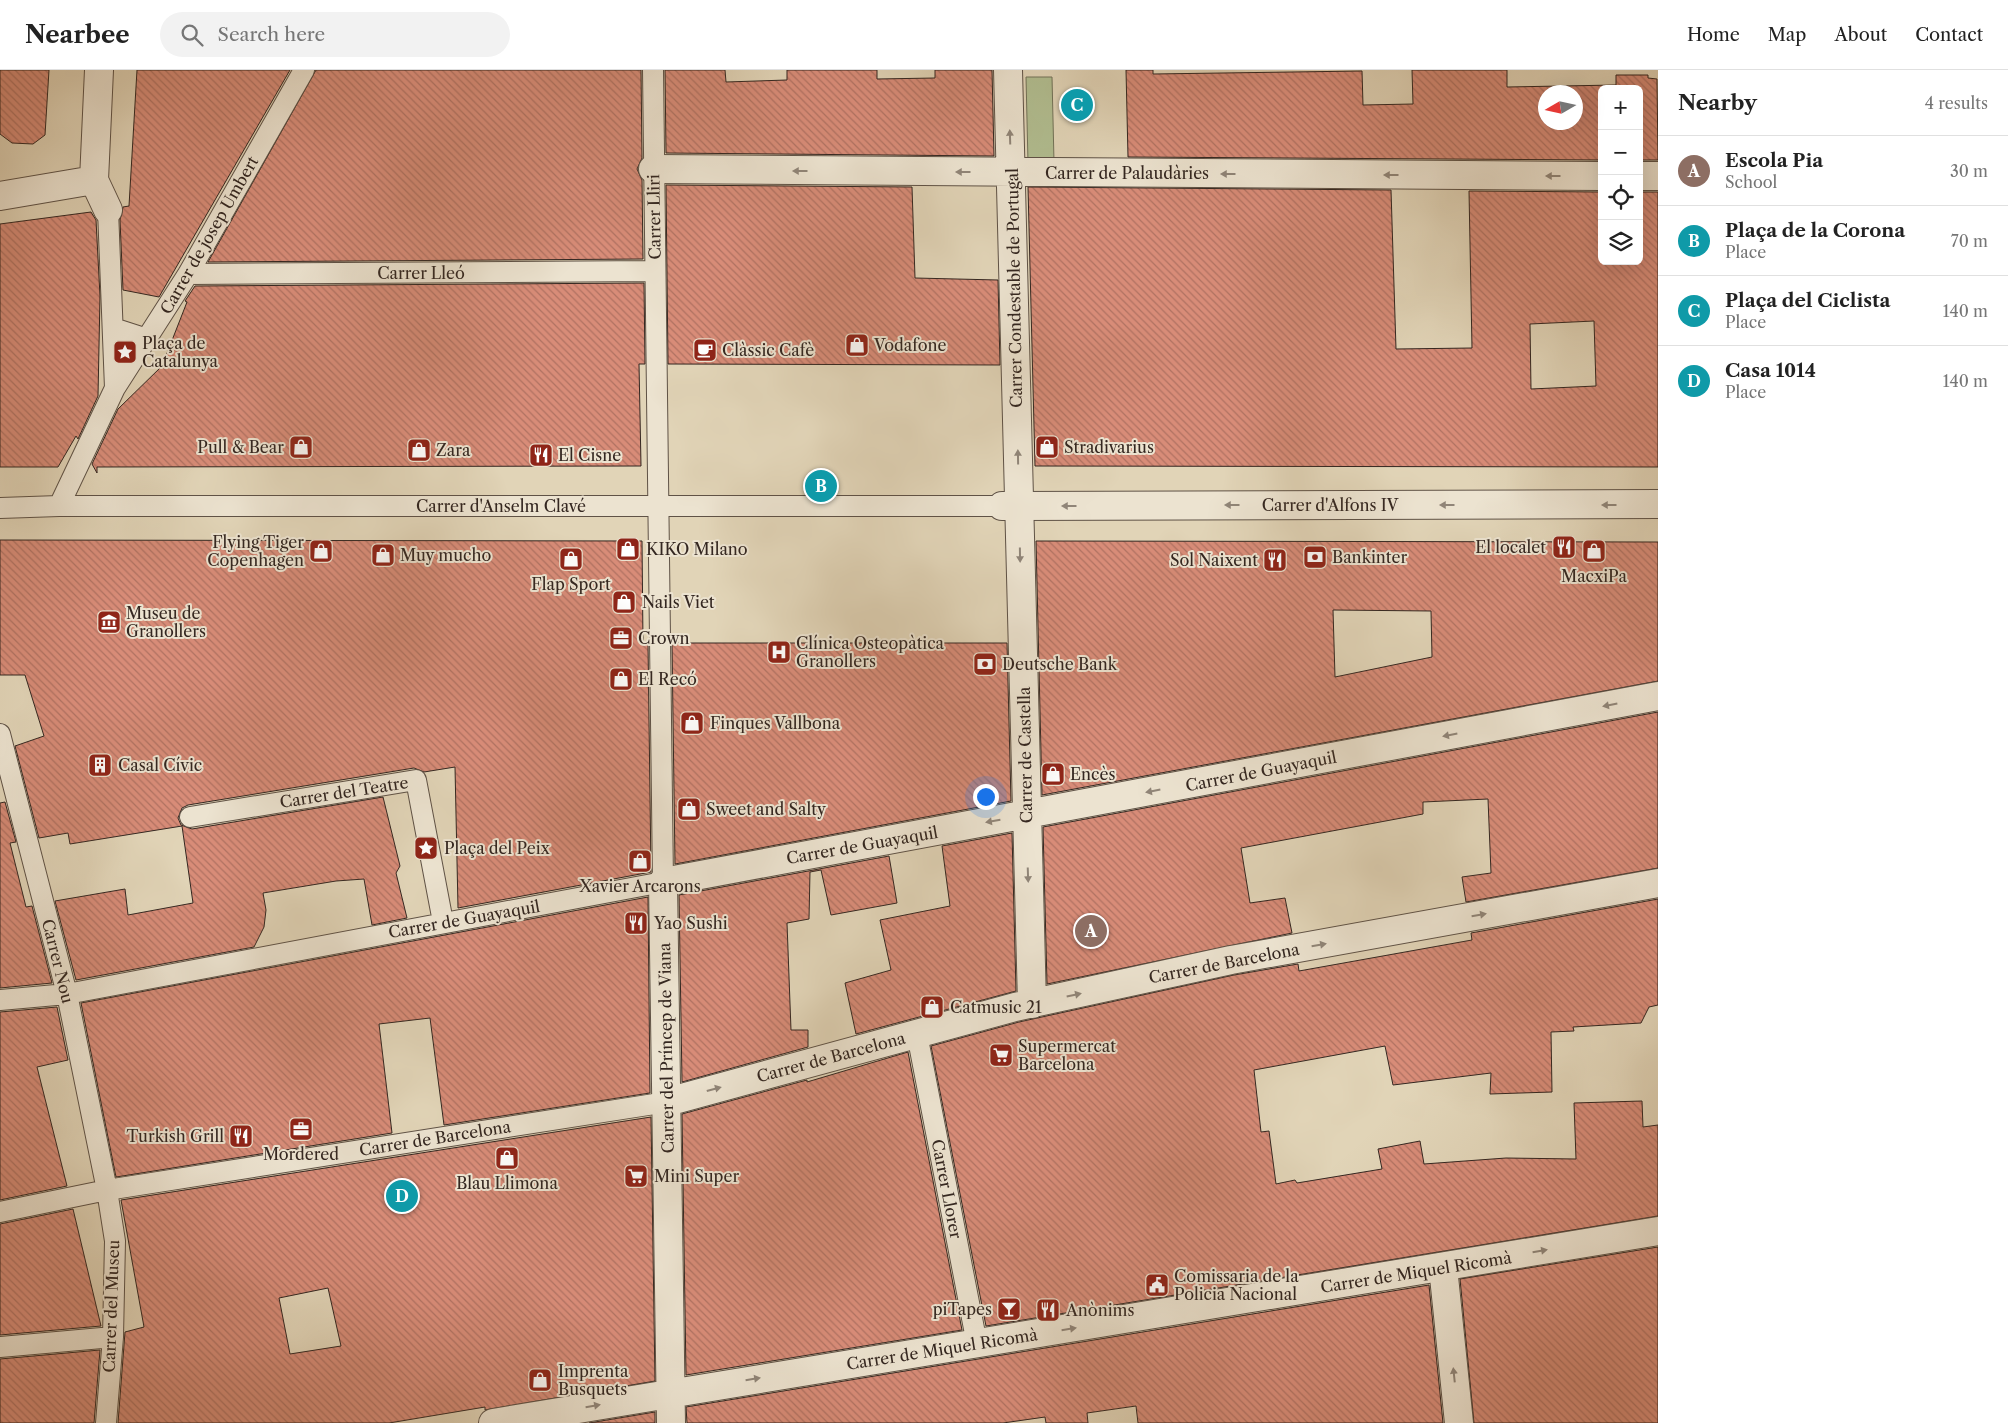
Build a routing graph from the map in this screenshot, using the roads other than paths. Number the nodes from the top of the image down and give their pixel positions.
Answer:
1 (99, 70) edge
2 (304, 70) edge
3 (652, 70) edge
4 (1008, 70) edge
5 (653, 170) junction
6 (1012, 172) junction
7 (1598, 176) edge
8 (1643, 176) edge
9 (1658, 176) edge
10 (94, 180) junction
11 (0, 196) edge
12 (108, 210) joint
13 (654, 271) junction
14 (188, 274) junction
15 (113, 328) junction
16 (147, 339) junction
17 (115, 388) junction
18 (1658, 504) edge
19 (660, 505) junction
20 (58, 506) junction
21 (1010, 506) junction
22 (0, 508) edge
23 (1658, 696) edge
24 (0, 734) edge
25 (1026, 815) junction
26 (190, 817) dead end
27 (663, 882) junction
28 (1658, 883) edge
29 (443, 922) junction
30 (67, 994) junction
31 (0, 1000) edge
32 (1032, 1004) junction
33 (916, 1034) junction
34 (667, 1102) junction
35 (107, 1190) junction
36 (0, 1212) edge
37 (1658, 1231) edge
38 (1443, 1268) junction
39 (113, 1337) junction
40 (977, 1344) junction
41 (0, 1347) edge
42 (671, 1393) junction
43 (106, 1423) edge
44 (493, 1423) edge
45 (671, 1423) edge
46 (1459, 1423) edge

1 - 10 street
2 - 14 street, Carrer de josep Umbert
3 - 5 street, Carrer Lliri
6 -> 4 street, Carrer Condestable de Portugal
6 -> 5 street, Carrer de Palaudàries
5 - 13 street, Carrer Lliri
7 -> 6 street, Carrer de Palaudàries
21 -> 6 street, Carrer Condestable de Portugal
8 - 9 street
10 - 11 street
10 - 12 street
12 - 15 street
13 - 14 street, Carrer Lleó
13 - 19 street, Carrer Lliri
14 - 16 street, Carrer de josep Umbert
15 - 16 street
15 - 17 street
16 - 17 street, Carrer de josep Umbert
17 - 20 street, Carrer de josep Umbert
18 -> 21 street, Carrer d'Alfons IV
19 - 20 street, Carrer d'Anselm Clavé
19 - 21 street, Carrer d'Anselm Clavé
19 - 27 street, Carrer del Príncep de Viana
20 - 22 street, Carrer d'Anselm Clavé
21 -> 25 street, Carrer de Castella
23 -> 25 street, Carrer de Guayaquil
24 - 30 street, Carrer Nou
25 -> 27 street, Carrer de Guayaquil
25 -> 32 street, Carrer de Castella
26 - 29 street, Carrer del Teatre
27 - 29 street, Carrer de Guayaquil
27 - 34 street, Carrer del Príncep de Viana
32 -> 28 street, Carrer de Barcelona
29 - 30 street, Carrer de Guayaquil
30 - 31 street, Carrer de Guayaquil
30 - 35 street, Carrer Nou
32 - 33 street, Carrer de Barcelona
34 -> 33 street, Carrer de Barcelona
33 - 40 street, Carrer Llorer
34 - 35 street, Carrer de Barcelona
34 - 42 street, Carrer del Príncep de Viana
35 - 36 street, Carrer de Barcelona
35 - 39 street, Carrer del Museu
38 -> 37 street, Carrer de Miquel Ricomà
40 -> 38 street, Carrer de Miquel Ricomà
46 -> 38 street
39 - 41 street
39 - 43 street, Carrer del Museu
42 -> 40 street, Carrer de Miquel Ricomà
44 -> 42 street, Carrer de Miquel Ricomà
42 - 45 street, Carrer del Príncep de Viana

